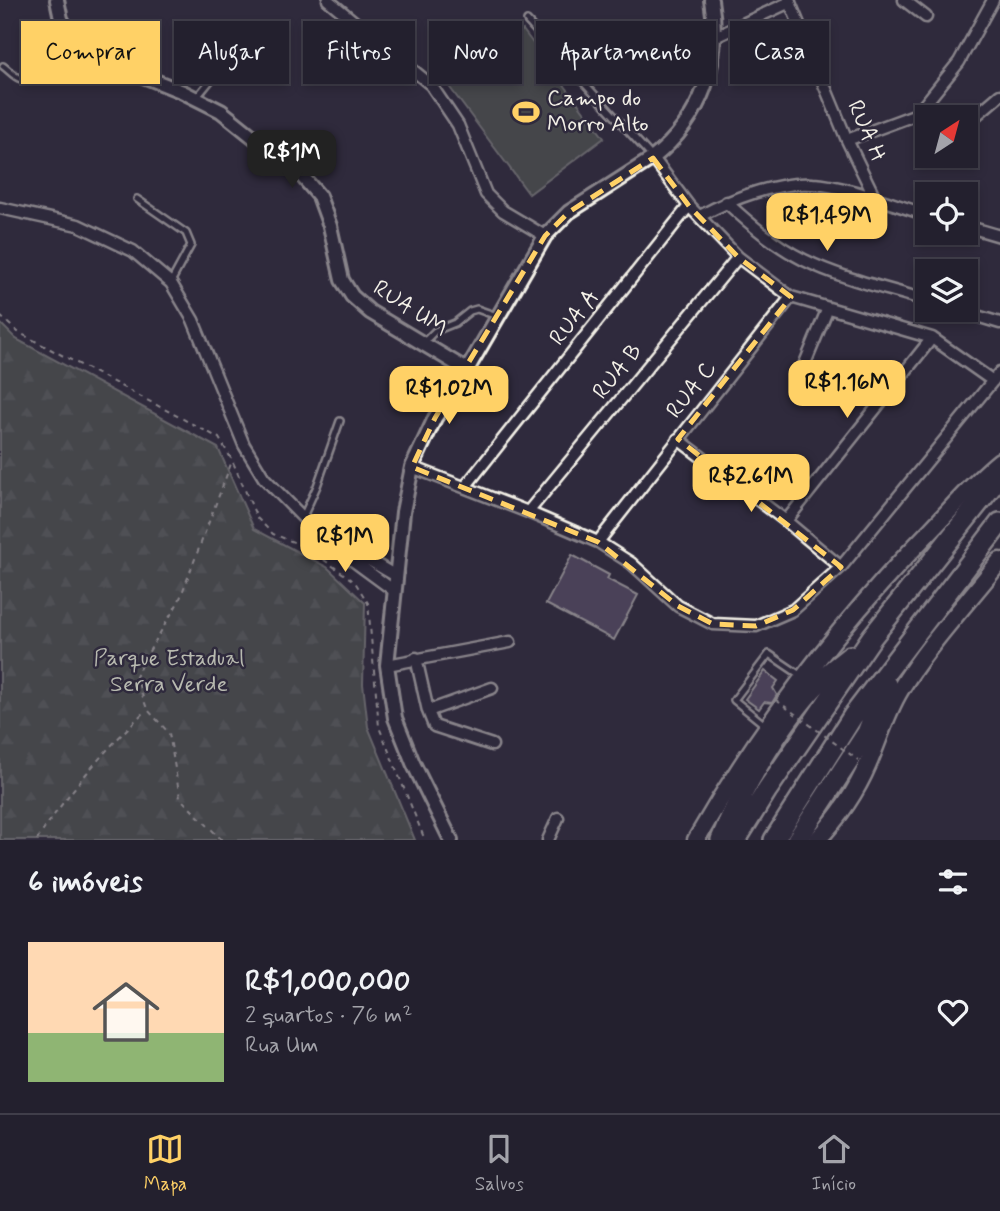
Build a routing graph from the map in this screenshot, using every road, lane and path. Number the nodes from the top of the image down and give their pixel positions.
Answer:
1 (57, 0) edge
2 (328, 0) edge
3 (711, 0) edge
4 (904, 0) edge
5 (993, 0) edge
6 (789, 1) edge
7 (926, 17) dead end
8 (62, 21) edge
9 (527, 21) dead end
10 (713, 21) edge
11 (716, 37) edge
12 (3, 65) dead end
13 (21, 79) edge
14 (160, 83) edge
15 (207, 84) edge
16 (706, 84) edge
17 (1000, 95) edge
18 (196, 98) junction
19 (924, 105) edge
20 (978, 114) edge
21 (915, 115) edge
22 (847, 140) junction
23 (653, 158) junction
24 (136, 199) dead end
25 (876, 200) junction
26 (726, 202) junction
27 (689, 206) junction
28 (0, 208) edge
29 (915, 211) edge
30 (700, 216) junction
31 (978, 230) edge
32 (545, 236) junction
33 (1000, 236) edge
34 (738, 257) junction
35 (171, 283) junction
36 (791, 297) junction
37 (915, 297) edge
38 (828, 308) junction
39 (0, 316) edge
40 (498, 316) junction
41 (978, 316) edge
42 (1000, 323) edge
43 (932, 338) junction
44 (422, 344) junction
45 (467, 370) junction
46 (1000, 372) edge
47 (993, 381) junction
48 (796, 385) dead end
49 (340, 421) dead end
50 (678, 439) junction
51 (232, 460) junction
52 (1000, 461) edge
53 (412, 467) junction
54 (1000, 476) edge
55 (465, 487) junction
56 (528, 512) junction
57 (302, 519) junction
58 (786, 521) junction
59 (1000, 523) edge
60 (321, 534) junction
61 (598, 542) junction
62 (1000, 561) edge
63 (841, 568) junction
64 (396, 576) junction
65 (393, 590) junction
66 (872, 637) junction
67 (510, 642) dead end
68 (896, 657) junction
69 (416, 658) junction
70 (387, 665) junction
71 (803, 677) junction
72 (492, 688) dead end
73 (776, 700) dead end
74 (147, 709) junction
75 (428, 711) junction
76 (766, 727) junction
77 (492, 745) dead end
78 (859, 760) dead end
79 (558, 818) dead end
80 (37, 840) edge
81 (222, 840) edge
82 (425, 840) edge
83 (451, 840) edge
84 (548, 840) edge
85 (696, 840) edge
86 (721, 840) edge
87 (736, 840) edge
88 (774, 840) edge
89 (797, 840) edge
90 (817, 840) edge

1 - 8 street, RUA UM
2 - 32 street
3 - 10 street
4 - 7 street
5 - 19 street
6 - 11 street
6 - 22 street, RUA H
9 - 23 lane
12 - 13 lane
14 - 18 street, RUA UM
15 - 18 lane
16 - 23 street
17 - 20 street
18 - 44 street, RUA UM
21 - 22 street
22 - 25 street, RUA H
23 - 27 street
23 - 32 street
24 - 35 lane
25 - 26 street
25 - 29 street
26 - 30 street
26 - 37 street
27 - 30 street
27 - 55 street, RUA A
28 - 35 street
30 - 34 street
31 - 33 street
32 - 40 street
34 - 36 street
34 - 56 street, RUA B
35 - 57 street
36 - 38 street
36 - 50 street, RUA C
38 - 43 street
38 - 48 street
39 - 51 path
40 - 44 lane
40 - 45 street
41 - 42 street
43 - 47 street
43 - 58 street
44 - 45 street, RUA UM
45 - 53 street
46 - 47 street
47 - 63 street
49 - 57 lane
50 - 58 street
50 - 61 street, RUA C
51 - 74 path
51 - 82 path
52 - 71 main road
53 - 55 street
53 - 64 street
54 - 66 highway
55 - 56 street
56 - 61 street
57 - 60 street
58 - 63 street
59 - 68 highway
60 - 64 street
60 - 65 street
61 - 63 street
62 - 90 main road
64 - 65 street
65 - 70 street
66 - 86 highway
66 - 87 highway
67 - 69 street
68 - 88 highway
68 - 89 highway
69 - 70 street
69 - 75 street
70 - 83 street
71 - 76 main road
71 - 76 lane
72 - 75 street
73 - 78 path, bridge
74 - 80 path
74 - 81 path
75 - 77 street
76 - 85 main road
79 - 84 street

